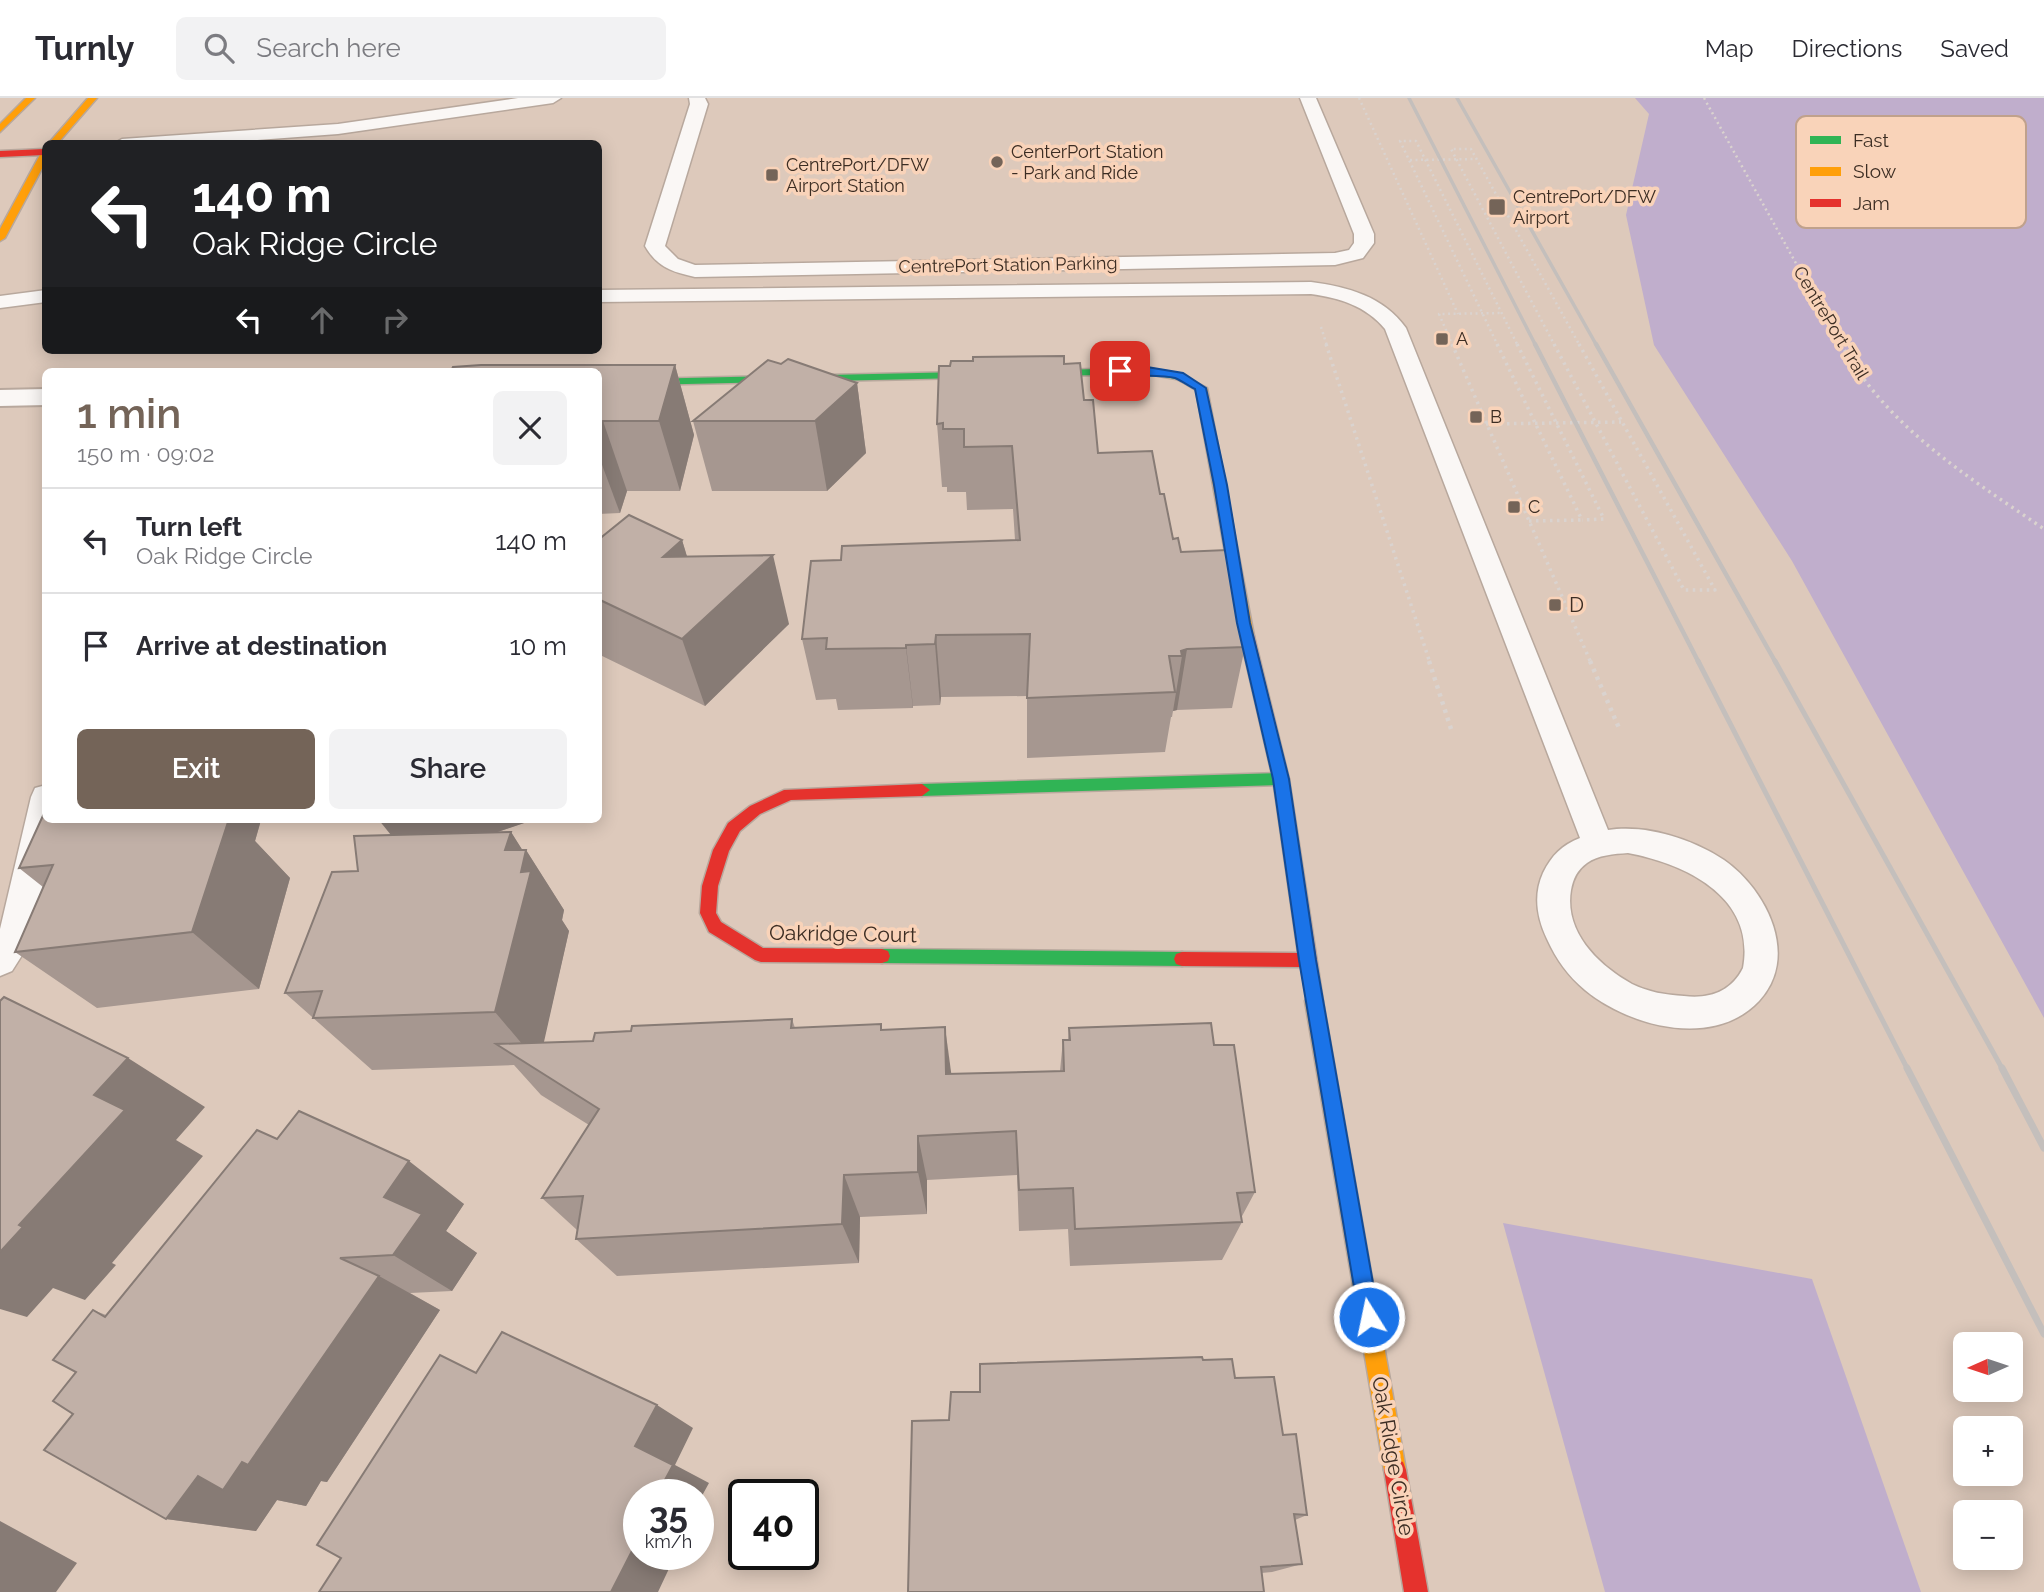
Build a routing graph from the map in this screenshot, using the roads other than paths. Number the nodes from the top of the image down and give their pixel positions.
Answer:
1 (31, 98) edge
2 (93, 98) edge
3 (552, 98) edge
4 (697, 98) edge
5 (1308, 98) edge
6 (0, 129) edge
7 (56, 140) edge
8 (180, 140) edge
9 (42, 150) edge
10 (0, 154) edge
11 (42, 159) edge
12 (0, 237) edge
13 (602, 296) edge
14 (42, 297) edge
15 (0, 302) edge
16 (602, 383) edge
17 (42, 397) edge
18 (0, 398) edge
19 (1281, 779) junction
20 (42, 814) edge
21 (1598, 844) junction
22 (1307, 960) junction
23 (0, 961) edge
24 (1416, 1592) edge

1 - 6 street
2 - 7 street
3 - 8 lane
4 - 5 lane, CentrePort Station Parking
9 - 10 street
11 - 12 street
13 - 21 lane
14 - 15 lane
16 - 19 street, Oak Ridge Circle
17 - 18 street
19 - 22 street, Oak Ridge Circle
19 - 22 street, Oakridge Court
20 - 23 lane
21 - 21 lane
22 - 24 street, Oak Ridge Circle

